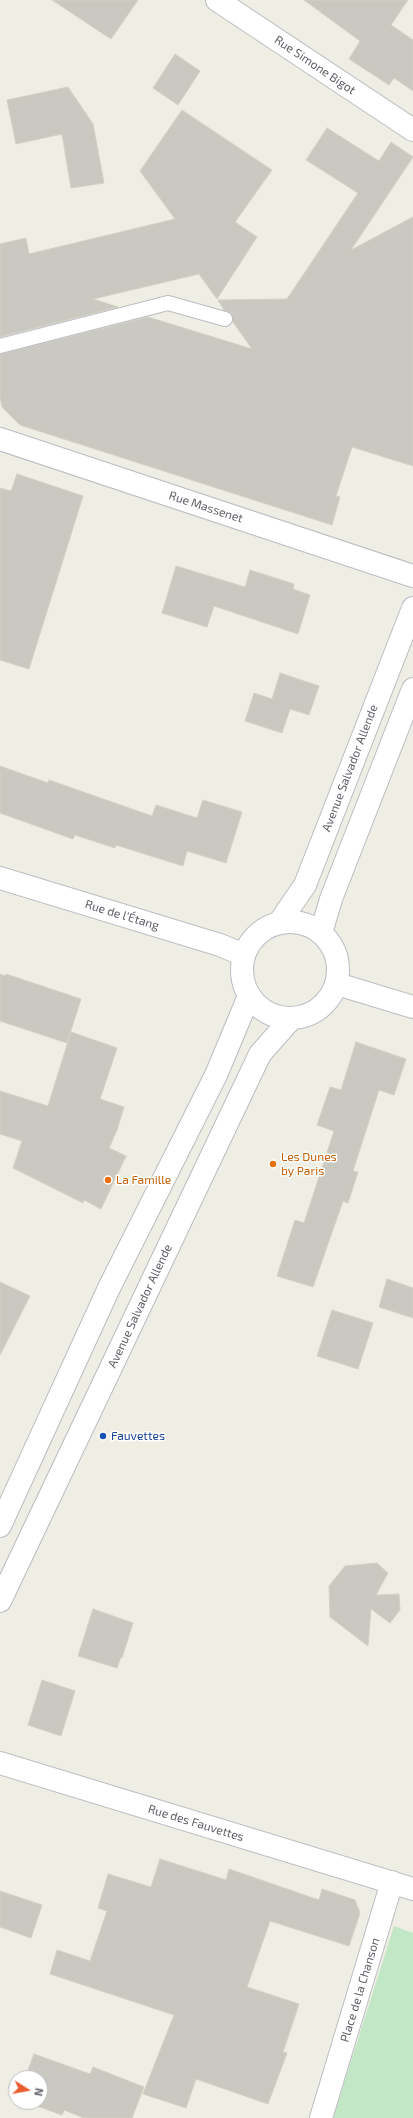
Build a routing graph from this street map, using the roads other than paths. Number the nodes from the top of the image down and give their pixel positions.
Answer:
1 (217, 0) edge
2 (413, 130) edge
3 (225, 319) dead end
4 (0, 346) edge
5 (0, 439) edge
6 (413, 576) edge
7 (413, 608) edge
8 (413, 689) edge
9 (0, 878) edge
10 (279, 923) junction
11 (321, 933) junction
12 (244, 955) junction
13 (337, 984) junction
14 (249, 996) junction
15 (413, 1007) edge
16 (291, 1019) junction
17 (0, 1526) edge
18 (0, 1601) edge
19 (0, 1763) edge
20 (392, 1882) junction
21 (413, 1889) edge
22 (321, 2118) edge

1 - 2 main road, Rue Simone Bigot
3 - 4 lane
5 - 6 main road, Rue Massenet
7 - 10 main road, Avenue Salvador Allende
8 - 11 main road
9 - 12 main road, Rue de l'Étang
10 - 11 main road, Avenue Salvador Allende
10 - 12 main road, Avenue Salvador Allende
11 - 13 main road, Avenue Salvador Allende
12 - 14 main road, Avenue Salvador Allende
13 - 15 main road
13 - 16 main road, Avenue Salvador Allende
14 - 16 main road, Avenue Salvador Allende
14 - 17 main road
16 - 18 main road, Avenue Salvador Allende
19 - 20 main road, Rue des Fauvettes
20 - 21 main road
20 - 22 main road, Place de la Chanson

